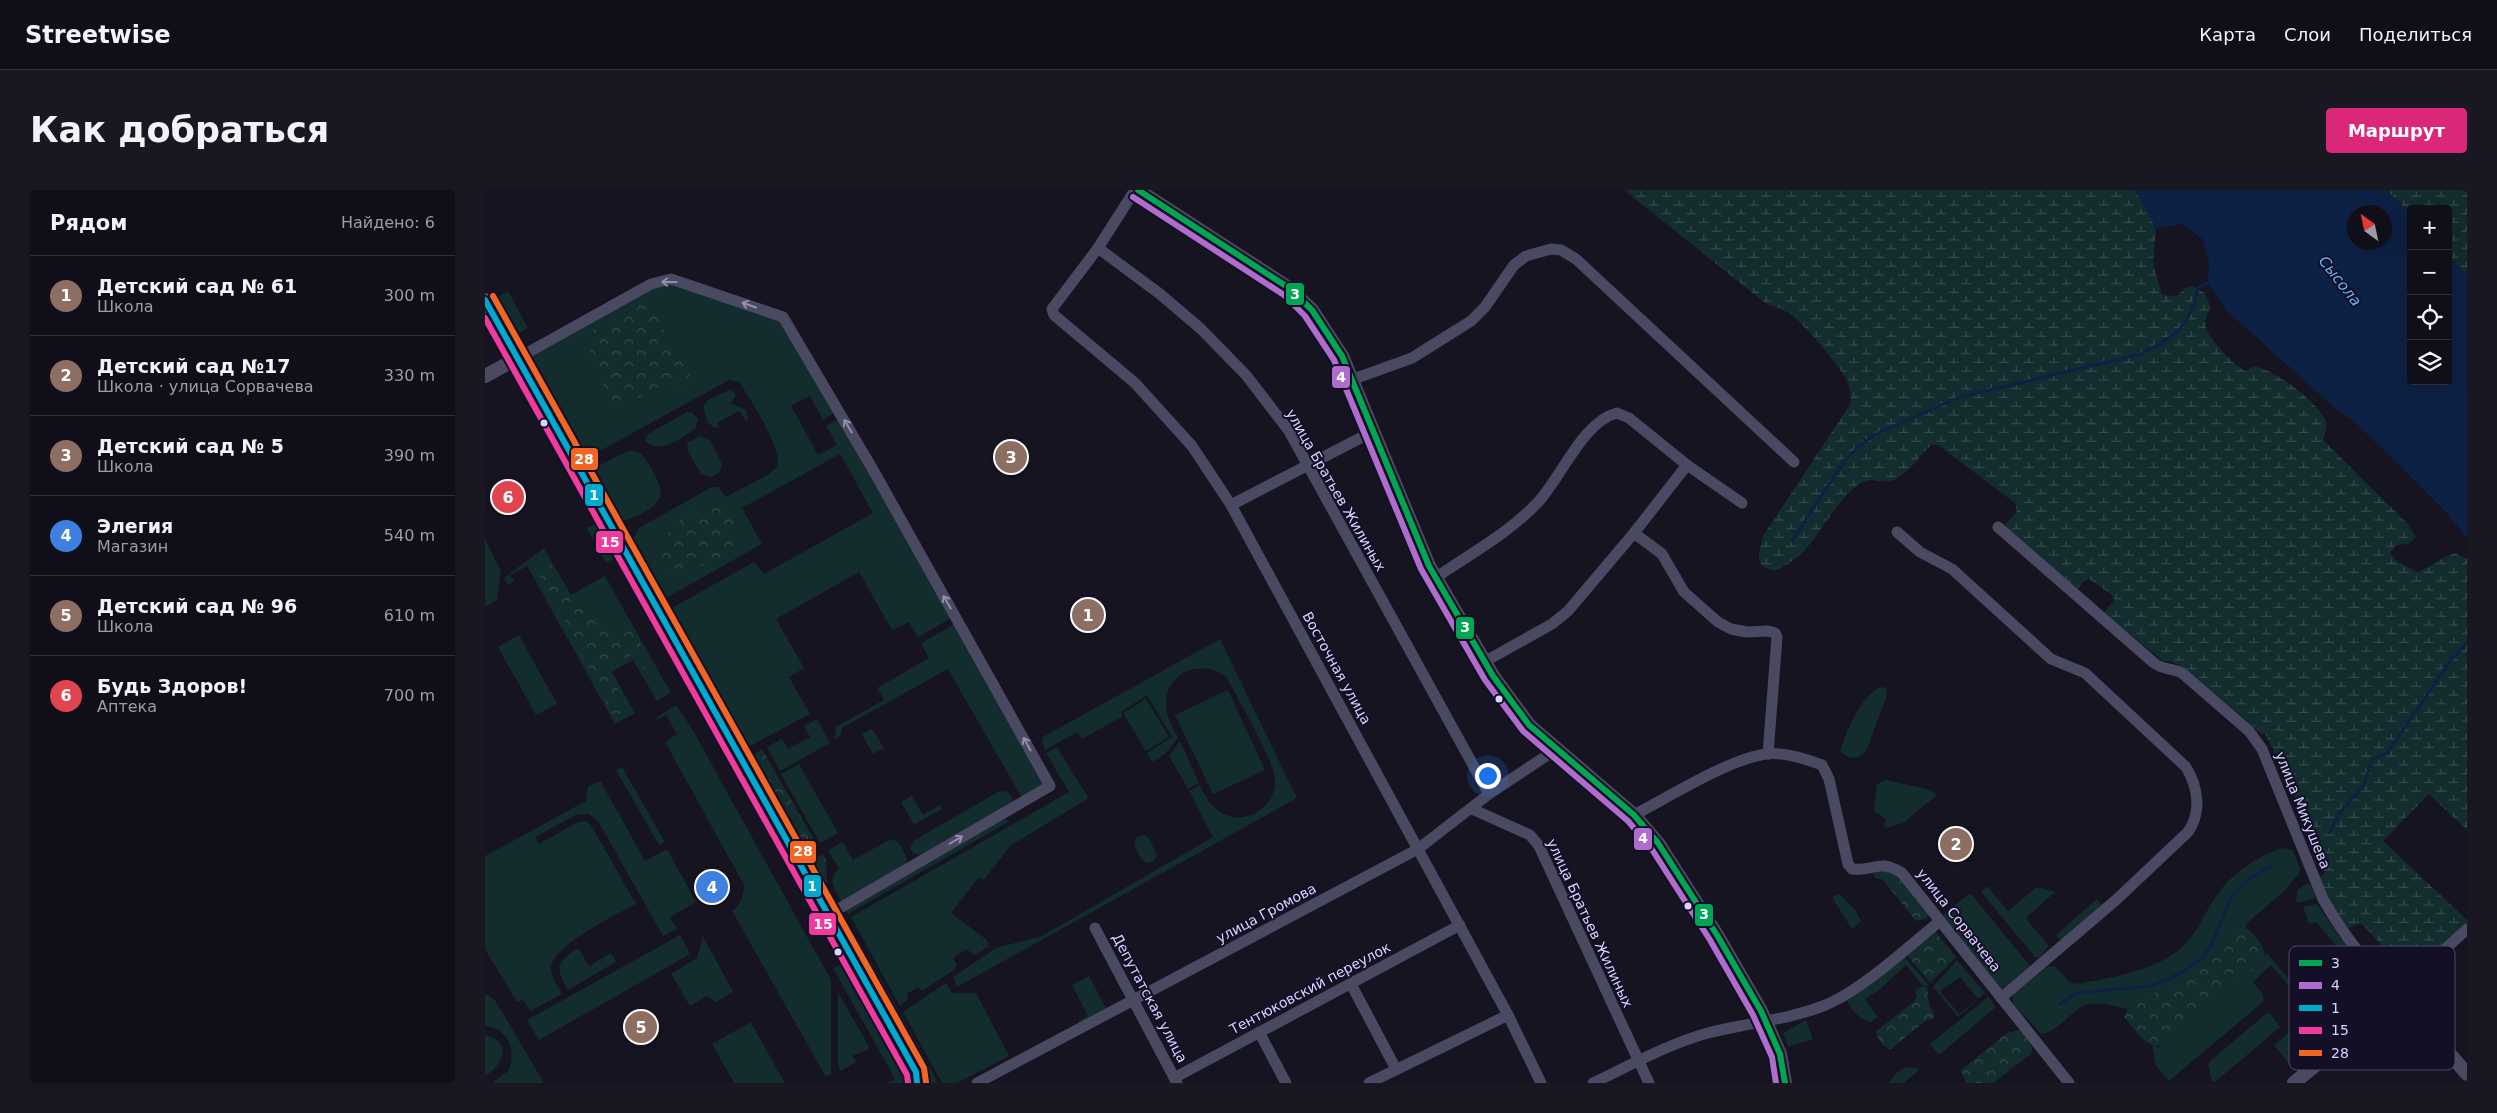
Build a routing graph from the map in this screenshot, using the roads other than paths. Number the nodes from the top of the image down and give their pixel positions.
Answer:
1 (1137, 190) edge
2 (1098, 248) junction
3 (485, 300) edge
4 (518, 358) junction
5 (485, 376) edge
6 (1351, 380) junction
7 (1372, 432) junction
8 (1794, 462) dead end
9 (1307, 465) junction
10 (1687, 465) junction
11 (1742, 503) dead end
12 (1231, 505) junction
13 (1998, 527) dead end
14 (1897, 532) dead end
15 (1634, 533) junction
16 (1435, 578) junction
17 (1484, 662) junction
18 (1555, 750) junction
19 (1768, 754) junction
20 (1489, 794) junction
21 (1472, 809) junction
22 (1634, 815) junction
23 (1418, 849) junction
24 (828, 914) junction
25 (1940, 921) junction
26 (1460, 925) junction
27 (1095, 928) dead end
28 (2467, 929) edge
29 (2354, 946) edge
30 (2448, 946) edge
31 (1351, 984) junction
32 (2001, 998) junction
33 (1134, 1000) junction
34 (1508, 1015) junction
35 (1767, 1021) junction
36 (1259, 1032) junction
37 (2455, 1060) edge
38 (1639, 1061) junction
39 (1396, 1069) junction
40 (2310, 1070) edge
41 (2467, 1074) edge
42 (1176, 1080) edge
43 (917, 1083) edge
44 (977, 1083) edge
45 (1286, 1083) edge
46 (1369, 1083) edge
47 (1541, 1083) edge
48 (1593, 1083) edge
49 (1649, 1083) edge
50 (1785, 1083) edge
51 (2069, 1083) edge
52 (2295, 1083) edge

1 - 2 street
1 - 6 street
2 - 9 street, улица Братьев Жилиных
2 - 12 street, Восточная улица
3 - 4 street
4 - 5 street
4 - 24 street
24 -> 4 street
6 - 7 street
6 - 8 street
7 - 9 street
7 - 16 street
9 - 12 street
9 - 20 street, улица Братьев Жилиных
10 - 11 street
10 - 15 street
10 - 16 street
12 - 23 street, Восточная улица
13 - 29 street, улица Микушева
14 - 32 street
15 - 17 street
15 - 19 street
16 - 17 street
17 - 18 street
18 - 20 street, улица Громова
18 - 22 street
19 - 22 street, улица Сорвачева
19 - 25 street, улица Сорвачева
20 - 21 street, улица Громова
21 - 23 street, улица Громова
21 - 38 street, улица Братьев Жилиных
22 - 35 street
23 - 26 street, Восточная улица
23 - 33 street, улица Громова
24 - 43 street
25 - 32 street, улица Сорвачева
25 - 35 street
26 - 31 street, Тентюковский переулок
26 - 34 street, Восточная улица
27 - 33 street, Депутатская улица
28 - 30 street
31 - 36 street, Тентюковский переулок
31 - 39 street
32 - 51 street, улица Сорвачева
33 - 42 street, Депутатская улица
33 - 44 street, улица Громова
34 - 39 street
34 - 47 street, Восточная улица
35 - 38 street
35 - 50 street
36 - 42 street, Тентюковский переулок
36 - 45 street
37 - 41 street
38 - 48 street
38 - 49 street, улица Братьев Жилиных
39 - 46 street
40 - 52 street

